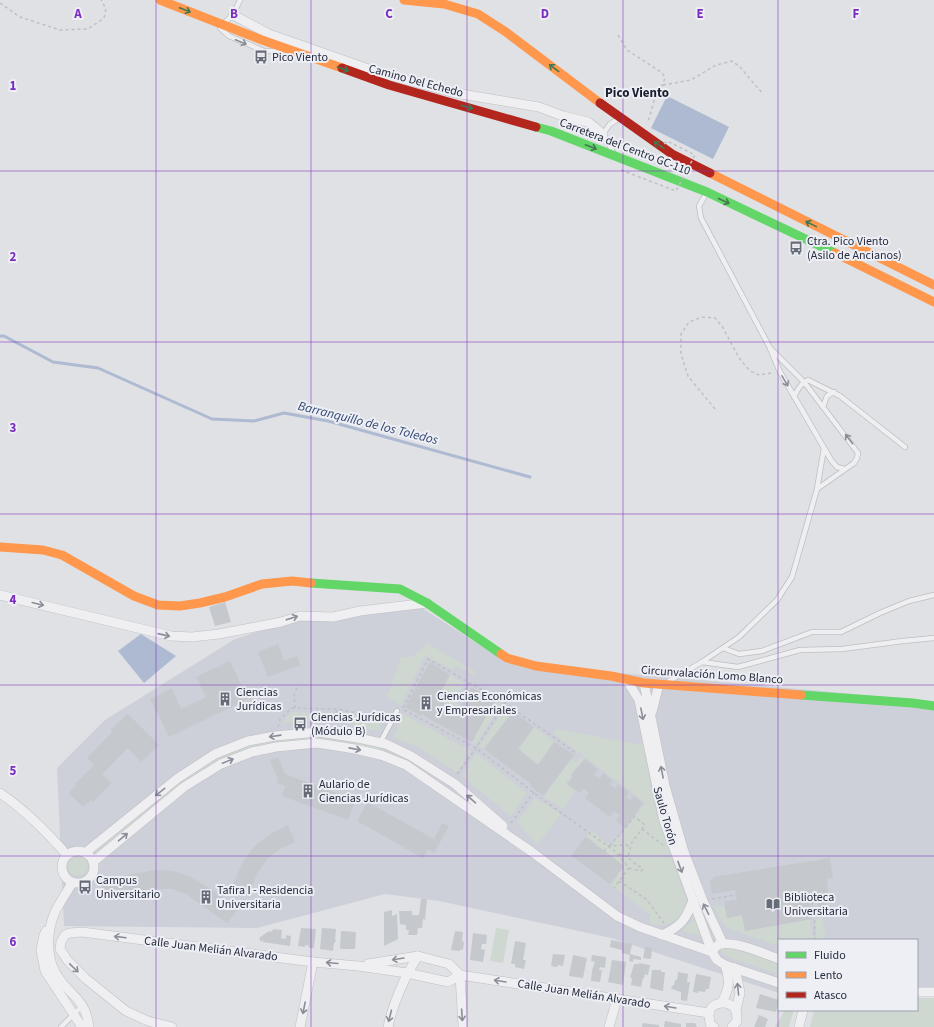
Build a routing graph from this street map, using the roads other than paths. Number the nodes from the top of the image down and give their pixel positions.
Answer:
1 (160, 0) edge
2 (240, 0) edge
3 (404, 0) edge
4 (445, 2) edge
5 (233, 15) junction
6 (210, 19) junction
7 (223, 25) junction
8 (293, 51) junction
9 (620, 118) junction
10 (603, 134) junction
11 (615, 156) junction
12 (707, 192) junction
13 (934, 285) edge
14 (934, 302) edge
15 (769, 346) junction
16 (804, 382) junction
17 (834, 392) junction
18 (794, 397) junction
19 (823, 407) junction
20 (824, 448) junction
21 (905, 448) dead end
22 (844, 469) junction
23 (817, 489) junction
24 (0, 547) edge
25 (0, 595) edge
26 (934, 595) edge
27 (427, 603) junction
28 (934, 638) edge
29 (723, 648) junction
30 (702, 662) junction
31 (626, 679) junction
32 (644, 683) junction
33 (661, 684) junction
34 (934, 706) edge
35 (396, 713) road end
36 (651, 715) junction
37 (380, 743) junction
38 (0, 793) edge
39 (532, 852) junction
40 (85, 853) junction
41 (67, 855) junction
42 (93, 862) junction
43 (72, 883) junction
44 (693, 900) junction
45 (51, 925) junction
46 (662, 935) junction
47 (723, 944) junction
48 (712, 952) junction
49 (418, 956) junction
50 (778, 958) edge
51 (313, 962) junction
52 (725, 965) junction
53 (358, 966) junction
54 (735, 968) junction
55 (407, 973) junction
56 (460, 975) junction
57 (778, 983) edge
58 (918, 992) edge
59 (934, 992) edge
60 (617, 999) junction
61 (722, 1002) junction
62 (82, 1006) junction
63 (736, 1010) junction
64 (803, 1011) edge
65 (709, 1014) junction
66 (73, 1015) junction
67 (61, 1027) edge
68 (82, 1027) edge
69 (89, 1027) edge
70 (172, 1027) edge
71 (300, 1027) edge
72 (388, 1027) edge
73 (463, 1027) edge
74 (609, 1027) edge
75 (714, 1027) edge
76 (732, 1027) edge
77 (799, 1027) edge

1 -> 6 main road
2 - 5 lane
3 - 4 main road, Carretera del Centro GC-110
9 -> 4 main road, Carretera del Centro GC-110
5 - 7 lane
5 - 10 street, Camino Del Echedo
6 - 7 main road, Carretera del Centro GC-110
6 -> 8 lane
7 - 8 main road, Carretera del Centro GC-110
8 -> 11 main road, Carretera del Centro GC-110
9 - 10 lane
13 -> 9 main road, Carretera del Centro GC-110
10 - 11 lane
11 - 12 main road, Carretera del Centro GC-110
12 -> 14 main road, Carretera del Centro GC-110
12 - 15 lane
15 - 16 lane
15 -> 18 lane
16 - 17 lane
16 - 18 lane
16 - 19 lane
17 - 19 lane
17 - 21 lane
18 - 20 lane
22 -> 19 lane
20 - 22 lane
20 - 23 lane
22 - 23 lane
23 - 29 lane
24 - 27 main road, Circunvalación Lomo Blanco
25 -> 27 street
26 - 29 lane
27 - 31 main road, Circunvalación Lomo Blanco
28 - 30 lane
29 - 30 lane
30 - 33 lane
31 - 32 main road, Circunvalación Lomo Blanco
31 -> 44 street, Saulo Torón
32 - 33 main road, Circunvalación Lomo Blanco
32 - 36 street, Saulo Torón
33 - 34 main road, Circunvalación Lomo Blanco
33 - 36 street
35 - 37 lane
47 -> 36 street, Saulo Torón
39 -> 37 street
37 -> 40 street
38 - 41 street
42 -> 39 street
39 - 46 street
40 - 41 street
40 - 42 street
41 - 43 street
42 - 43 street
43 - 45 street
44 - 46 street
44 - 48 street, Saulo Torón
45 - 62 street
45 - 66 street
46 - 48 street
47 - 48 street
47 - 50 street
48 - 52 street
49 -> 53 street, Calle Juan Melián Alvarado
49 - 55 street
49 - 56 street, Calle Juan Melián Alvarado
53 -> 51 street, Calle Juan Melián Alvarado
51 -> 70 street, Calle Juan Melián Alvarado
51 -> 71 street
52 - 54 street
52 - 61 street
53 - 55 street, Calle Juan Melián Alvarado
54 - 57 street
63 -> 54 street
55 - 56 street, Calle Juan Melián Alvarado
55 -> 72 street
60 -> 56 street, Calle Juan Melián Alvarado
56 -> 73 street
58 - 59 street
65 -> 60 street, Calle Juan Melián Alvarado
60 - 74 street
61 - 63 street
61 - 65 street
62 - 66 lane
62 - 69 street
63 - 76 street
64 - 77 street
65 - 75 street
66 - 67 lane
66 - 68 street

